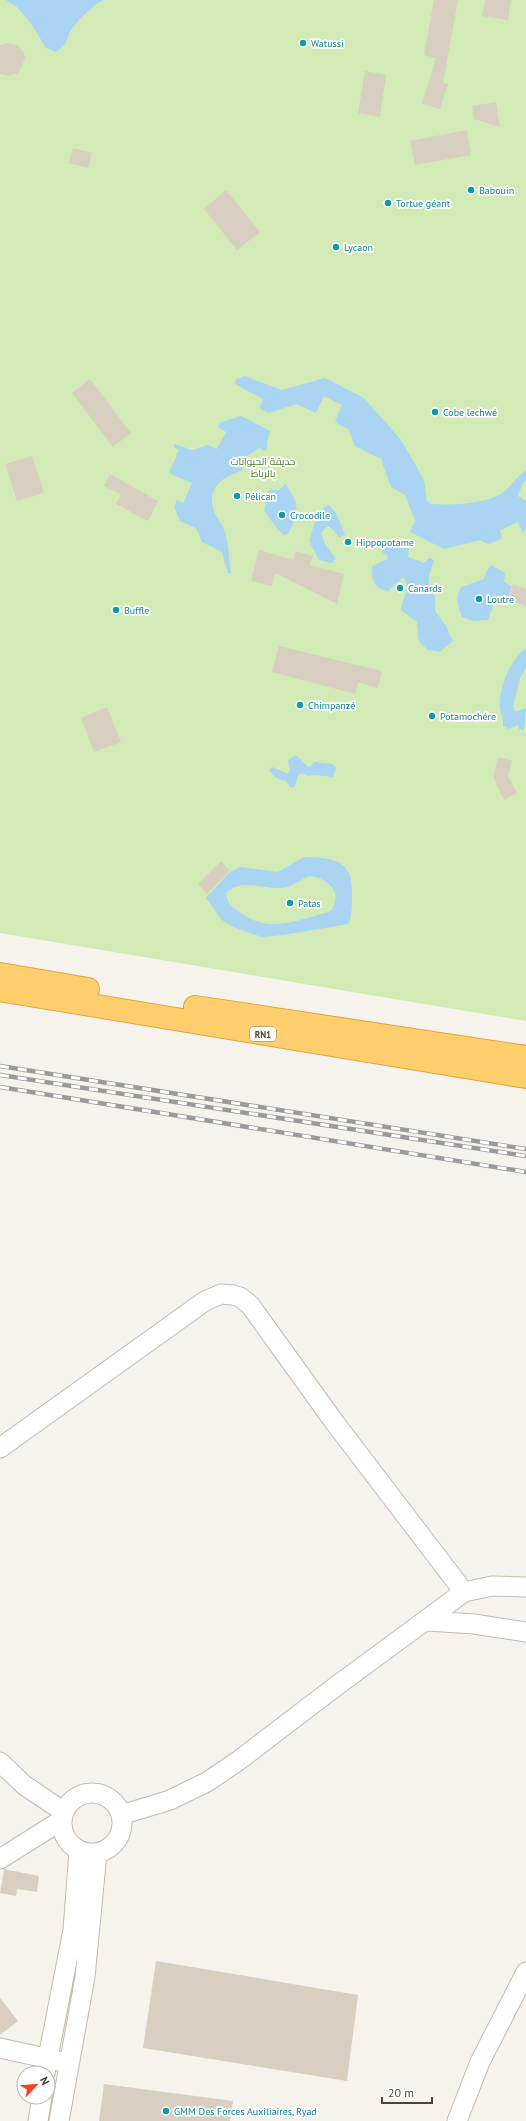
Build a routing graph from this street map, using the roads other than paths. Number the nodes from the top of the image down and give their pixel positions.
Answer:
1 (0, 974) edge
2 (0, 990) edge
3 (526, 1057) edge
4 (526, 1077) edge
5 (0, 1448) edge
6 (526, 1587) edge
7 (464, 1592) junction
8 (428, 1620) junction
9 (526, 1632) edge
10 (0, 1762) edge
11 (63, 1816) junction
12 (121, 1816) junction
13 (88, 1852) junction
14 (0, 1859) edge
15 (526, 1972) edge
16 (0, 2048) edge
17 (69, 2064) junction
18 (43, 2065) edge
19 (46, 2065) edge
20 (56, 2065) edge
21 (41, 2105) edge
22 (38, 2121) edge
23 (59, 2121) edge
24 (457, 2121) edge

1 - 3 highway, RN1
2 - 4 highway, RN1
5 - 7 street
6 - 7 street
7 - 8 street
8 - 9 street
8 - 12 street
10 - 11 street
11 - 12 street
11 - 13 street
11 - 14 street
12 - 13 street
13 - 17 street
13 - 19 street
15 - 24 street
16 - 18 street
17 - 20 street
17 - 23 street
21 - 22 street

